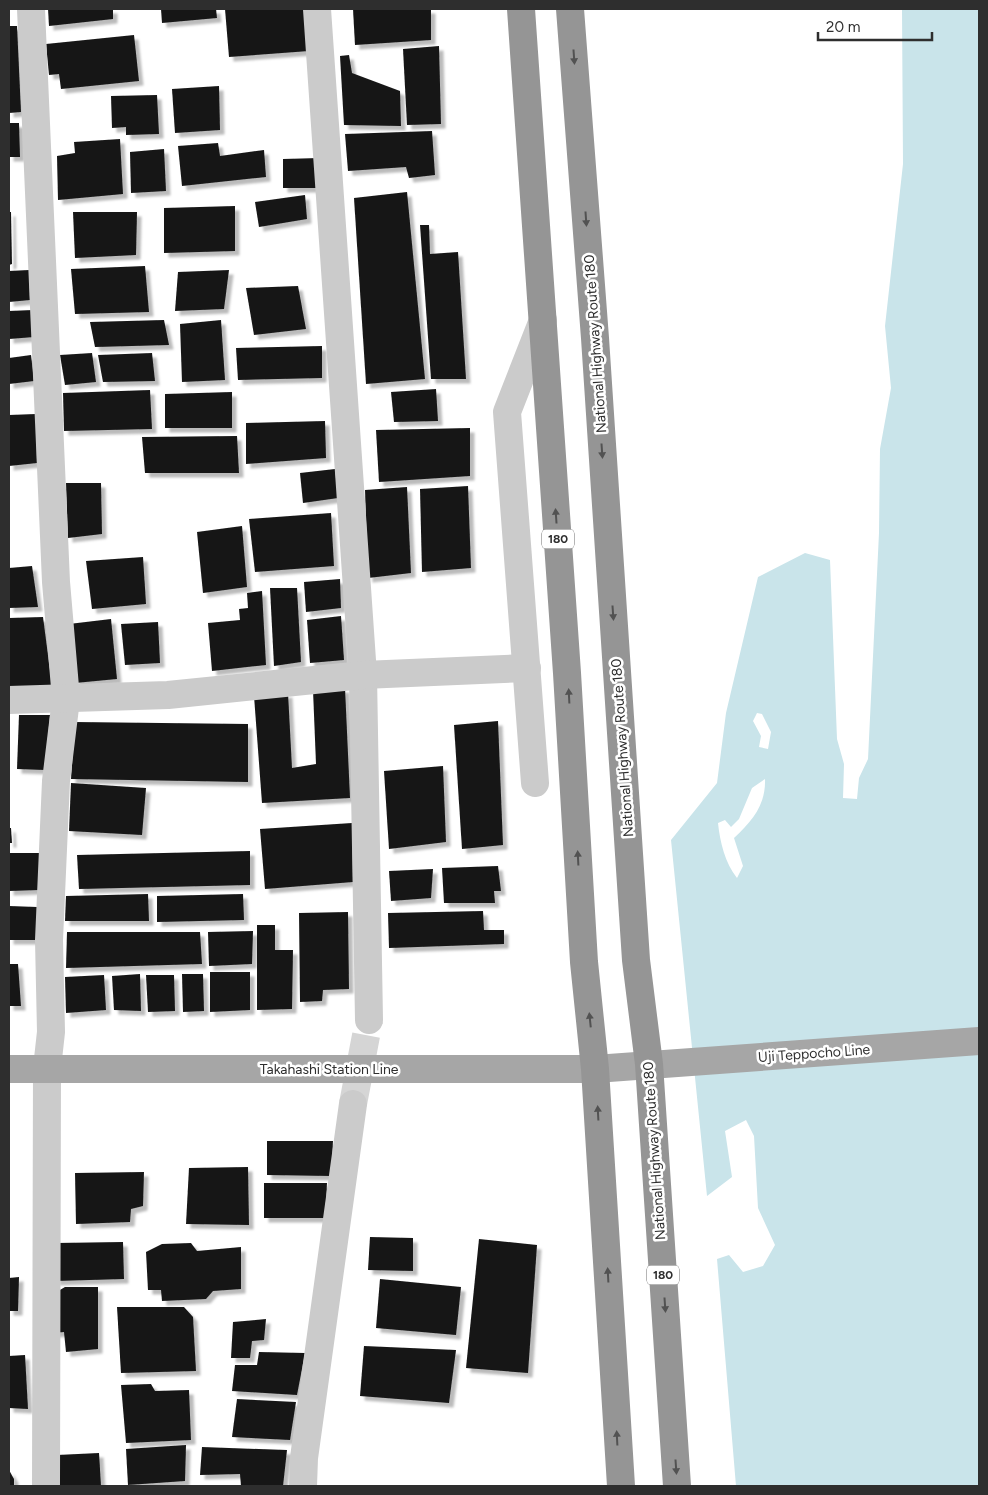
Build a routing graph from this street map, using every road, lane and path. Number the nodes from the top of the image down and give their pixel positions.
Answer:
1 (31, 9) edge
2 (317, 9) edge
3 (521, 9) edge
4 (570, 9) edge
5 (543, 320) junction
6 (527, 668) junction
7 (363, 675) junction
8 (66, 699) junction
9 (9, 700) edge
10 (535, 782) dead end
11 (369, 1020) tunnel mouth
12 (979, 1041) edge
13 (649, 1064) junction
14 (47, 1068) junction
15 (9, 1069) edge
16 (595, 1069) junction
17 (353, 1104) tunnel mouth
18 (46, 1486) edge
19 (303, 1486) edge
20 (621, 1486) edge
21 (677, 1486) edge

1 - 8 street
2 - 7 street
3 - 5 highway, 180
4 -> 13 highway, National Highway Route 180 / 180
5 - 6 street
16 -> 5 highway, 180
6 - 7 street
6 - 10 street
7 - 8 street
7 - 11 street
8 - 9 street
8 - 14 street
12 - 13 main road, Uji Teppocho Line
13 - 16 main road, Takahashi Station Line
13 -> 21 highway, National Highway Route 180 / 180
14 - 15 main road, Takahashi Station Line
14 - 16 main road, Takahashi Station Line
14 - 18 street
20 -> 16 highway, 180
17 - 19 street

